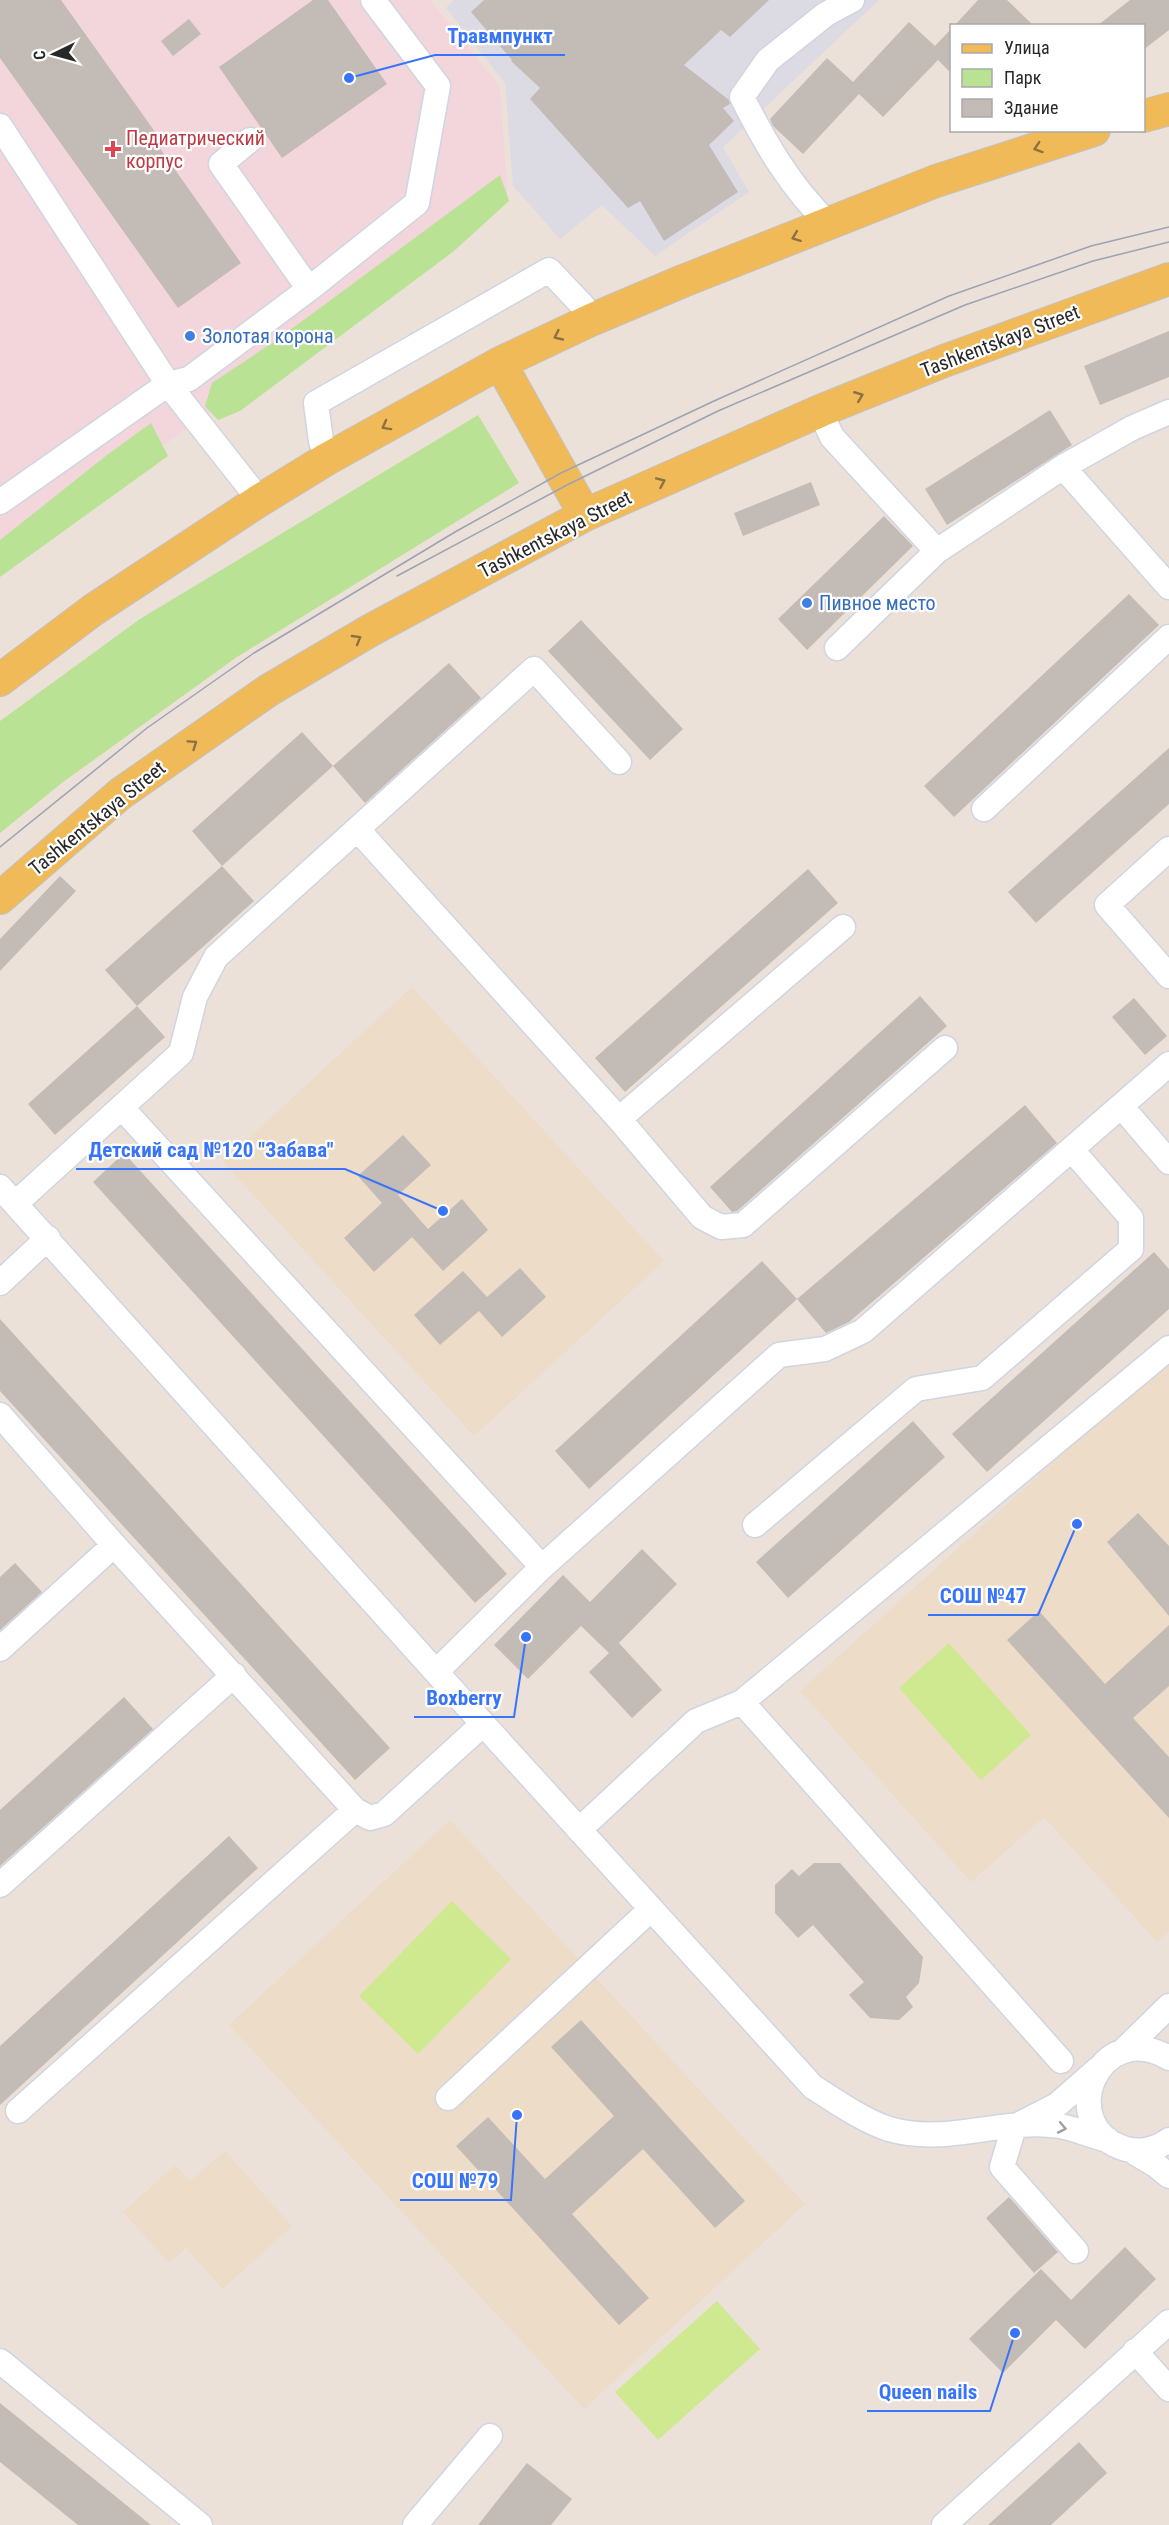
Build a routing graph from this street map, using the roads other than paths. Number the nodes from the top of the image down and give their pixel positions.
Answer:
1 (373, 0) edge
2 (852, 0) edge
3 (1169, 109) edge
4 (1145, 115) edge
5 (0, 126) edge
6 (1088, 132) edge
7 (250, 140) dead end
8 (829, 224) junction
9 (1169, 279) edge
10 (309, 289) junction
11 (591, 320) junction
12 (500, 363) junction
13 (168, 384) junction
14 (820, 411) junction
15 (1169, 412) edge
16 (327, 459) junction
17 (1063, 467) junction
18 (0, 502) edge
19 (257, 502) junction
20 (585, 515) junction
21 (937, 551) junction
22 (1169, 587) edge
23 (1169, 637) edge
24 (837, 648) dead end
25 (0, 680) edge
26 (619, 762) dead end
27 (984, 809) dead end
28 (358, 830) junction
29 (1169, 849) edge
30 (0, 898) edge
31 (843, 927) dead end
32 (1169, 976) edge
33 (945, 1048) dead end
34 (1169, 1064) edge
35 (1122, 1106) junction
36 (122, 1108) junction
37 (619, 1119) junction
38 (1072, 1150) junction
39 (1169, 1162) edge
40 (8, 1195) edge
41 (48, 1238) junction
42 (0, 1283) edge
43 (1169, 1348) edge
44 (0, 1415) edge
45 (755, 1525) dead end
46 (114, 1545) junction
47 (542, 1567) junction
48 (0, 1649) edge
49 (436, 1672) junction
50 (234, 1675) junction
51 (742, 1702) junction
52 (483, 1724) junction
53 (355, 1810) junction
54 (579, 1830) junction
55 (0, 1885) edge
56 (651, 1909) junction
57 (1169, 2006) edge
58 (1123, 2051) junction
59 (1169, 2058) edge
60 (1061, 2061) dead end
61 (1098, 2069) junction
62 (448, 2098) dead end
63 (18, 2111) dead end
64 (1014, 2127) junction
65 (1169, 2140) edge
66 (1119, 2145) junction
67 (1169, 2176) edge
68 (1076, 2251) dead end
69 (1169, 2322) edge
70 (1136, 2351) junction
71 (0, 2361) edge
72 (1169, 2389) edge
73 (490, 2436) dead end
74 (200, 2525) edge
75 (415, 2525) edge
76 (944, 2525) edge

1 - 10 street
2 - 8 street
3 - 4 main road
5 - 13 street
6 -> 8 main road
7 - 10 street
8 -> 11 main road
14 -> 9 main road, Tashkentskaya Street
10 - 13 street
11 -> 12 main road
11 - 16 street
12 -> 16 main road
12 - 20 main road
13 - 18 street
13 - 19 street
20 -> 14 main road, Tashkentskaya Street
14 - 21 street
15 - 17 street
16 - 19 main road
17 - 21 street
17 - 22 street
19 - 25 main road
30 -> 20 main road, Tashkentskaya Street
21 - 24 street
23 - 27 street
26 - 28 street
28 - 36 street
28 - 37 street
29 - 32 street
31 - 37 street
33 - 37 street
34 - 35 street
35 - 38 street
35 - 39 street
36 - 40 street
36 - 47 street
38 - 45 street
38 - 47 street
40 - 41 street
41 - 42 street
41 - 49 street
43 - 51 street
44 - 46 street
46 - 48 street
46 - 50 street
47 - 49 street
49 - 52 street
50 - 53 street
50 - 55 street
51 - 54 street
51 - 60 street
52 - 53 street
52 - 54 street
53 - 63 street
54 - 56 street
56 - 62 street
56 - 64 street
57 - 58 street
58 - 59 street
58 - 61 street
61 - 64 street
61 - 66 street
64 -> 66 street
64 - 68 street
65 - 66 street
66 - 67 street
69 - 70 street
70 - 72 street
70 - 76 street
71 - 74 street
73 - 75 street

